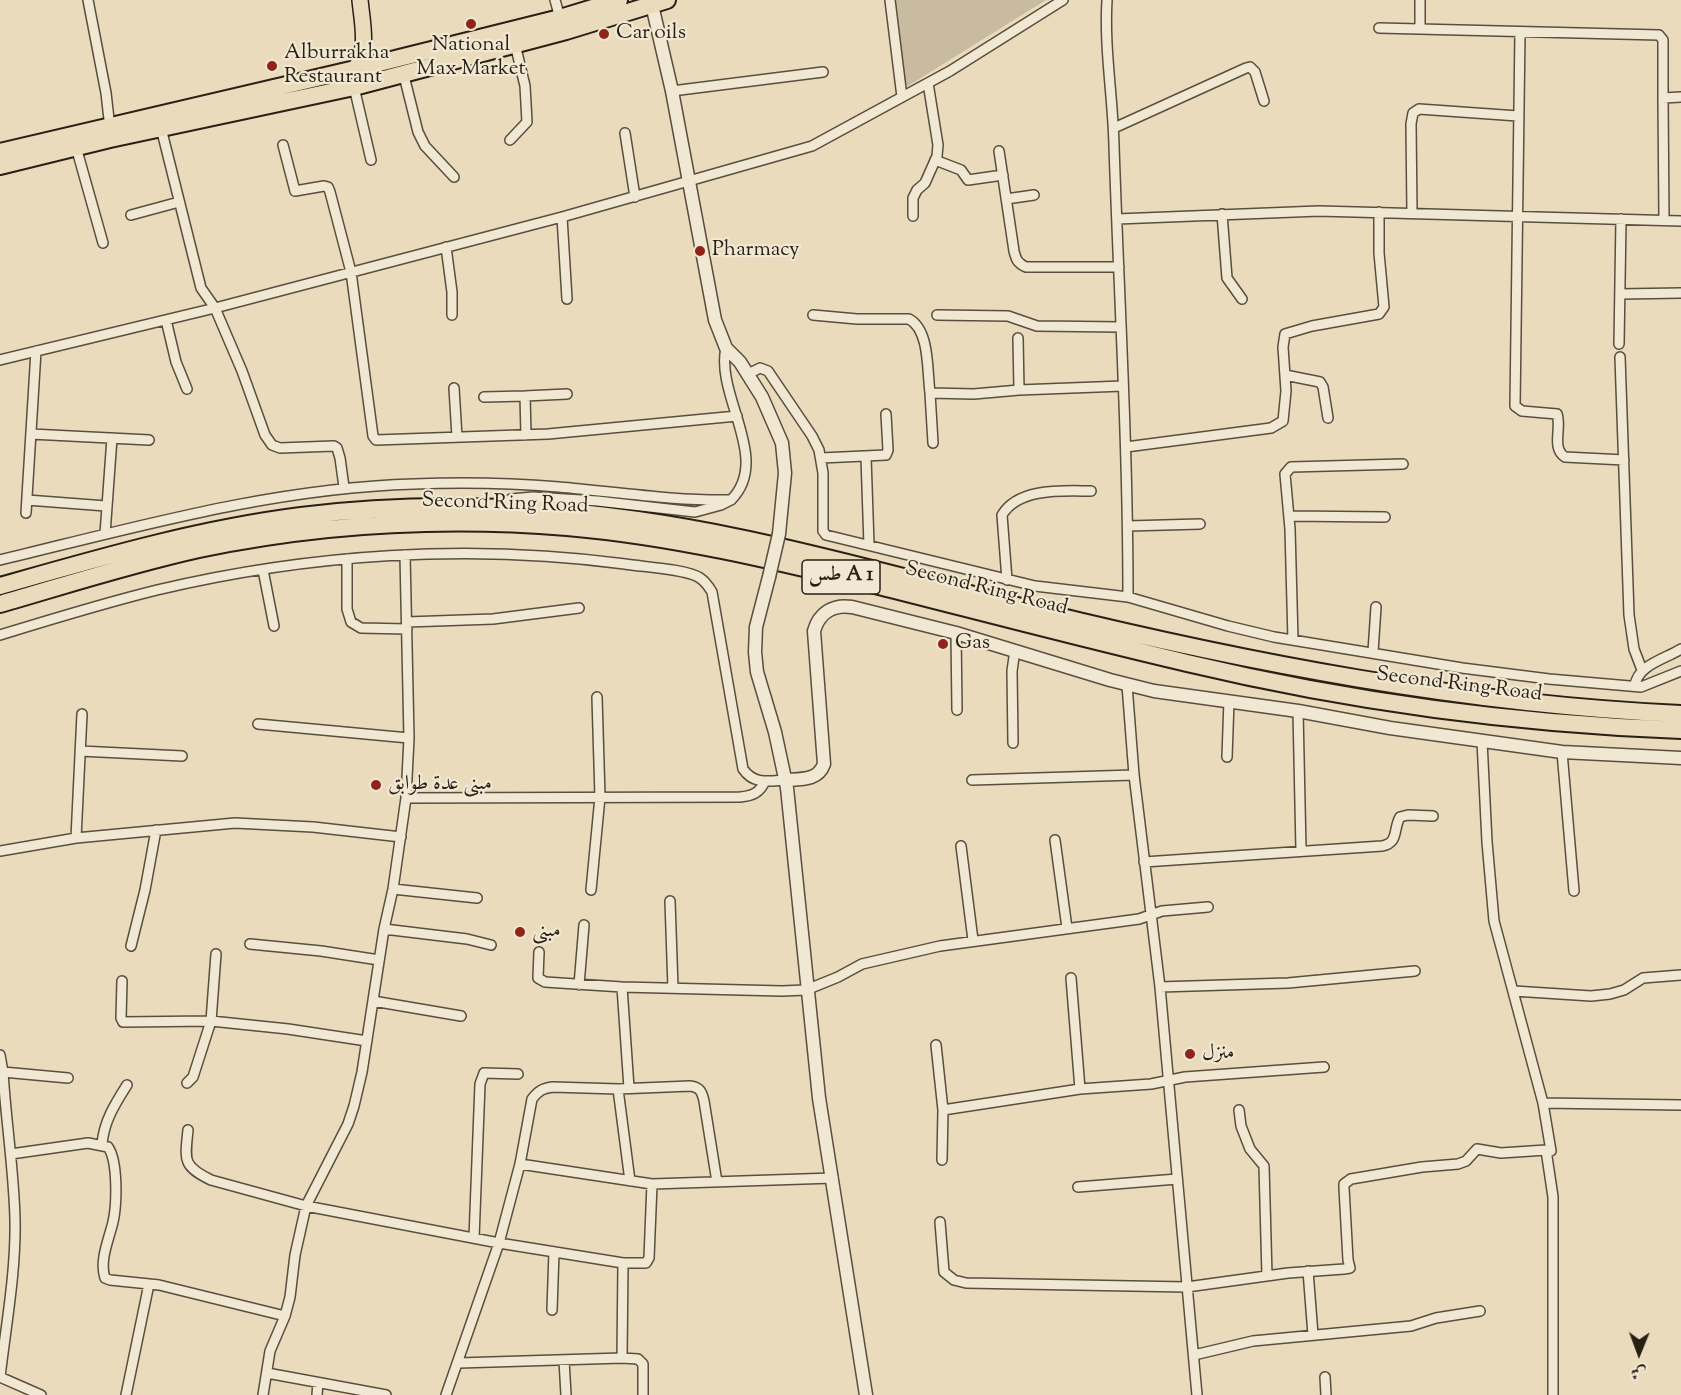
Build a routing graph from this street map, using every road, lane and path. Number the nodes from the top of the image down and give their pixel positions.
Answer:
1 (88, 0) edge
2 (360, 0) edge
3 (555, 0) edge
4 (619, 0) edge
5 (890, 0) edge
6 (1063, 0) edge
7 (1107, 0) edge
8 (1420, 0) edge
9 (659, 3) edge
10 (560, 18) junction
11 (1379, 28) dead end
12 (1420, 29) junction
13 (1520, 32) junction
14 (363, 33) junction
15 (515, 44) junction
16 (381, 62) junction
17 (355, 69) junction
18 (403, 72) junction
19 (824, 72) dead end
20 (928, 83) junction
21 (354, 87) junction
22 (672, 90) junction
23 (1681, 97) edge
24 (902, 98) junction
25 (1663, 98) junction
26 (1264, 101) dead end
27 (1518, 116) junction
28 (161, 128) junction
29 (1114, 128) junction
30 (110, 132) junction
31 (625, 134) dead end
32 (510, 140) dead end
33 (283, 145) dead end
34 (76, 147) junction
35 (999, 151) dead end
36 (0, 152) edge
37 (371, 160) dead end
38 (935, 160) junction
39 (0, 166) edge
40 (1003, 175) junction
41 (454, 177) dead end
42 (689, 183) junction
43 (1034, 195) dead end
44 (634, 197) junction
45 (1006, 198) junction
46 (179, 202) junction
47 (1379, 212) junction
48 (1413, 213) junction
49 (1222, 214) junction
50 (131, 215) dead end
51 (1517, 215) junction
52 (912, 216) dead end
53 (562, 217) junction
54 (1117, 219) junction
55 (1621, 219) junction
56 (1664, 220) junction
57 (1681, 221) edge
58 (103, 243) dead end
59 (446, 247) junction
60 (1119, 267) junction
61 (351, 272) junction
62 (1681, 293) edge
63 (1620, 294) junction
64 (567, 299) dead end
65 (1242, 299) dead end
66 (215, 308) junction
67 (452, 315) dead end
68 (813, 315) dead end
69 (937, 315) dead end
70 (166, 320) junction
71 (1121, 327) junction
72 (1018, 338) dead end
73 (1619, 344) dead end
74 (726, 348) junction
75 (36, 351) junction
76 (1620, 357) dead end
77 (0, 360) edge
78 (748, 374) junction
79 (1285, 375) junction
80 (1124, 386) junction
81 (454, 388) dead end
82 (188, 389) dead end
83 (1019, 390) junction
84 (930, 393) junction
85 (567, 394) dead end
86 (525, 396) junction
87 (484, 397) dead end
88 (886, 414) dead end
89 (736, 417) junction
90 (1328, 418) dead end
91 (31, 434) junction
92 (526, 435) junction
93 (457, 437) junction
94 (112, 438) junction
95 (149, 440) dead end
96 (933, 443) dead end
97 (1126, 447) junction
98 (866, 456) junction
99 (821, 458) junction
100 (1624, 460) junction
101 (1403, 464) dead end
102 (344, 487) junction
103 (1091, 491) dead end
104 (27, 500) junction
105 (731, 500) junction
106 (106, 506) junction
107 (501, 508) junction
108 (26, 513) dead end
109 (1289, 516) junction
110 (1385, 517) dead end
111 (1200, 524) dead end
112 (1128, 526) junction
113 (105, 534) junction
114 (869, 545) junction
115 (405, 555) junction
116 (347, 559) junction
117 (0, 560) edge
118 (263, 570) junction
119 (1006, 580) junction
120 (0, 586) edge
121 (1128, 597) junction
122 (0, 604) edge
123 (1376, 607) dead end
124 (579, 608) dead end
125 (274, 626) dead end
126 (407, 626) junction
127 (956, 633) junction
128 (0, 634) edge
129 (1293, 640) junction
130 (1681, 649) edge
131 (1015, 650) junction
132 (1373, 652) junction
133 (1642, 670) junction
134 (1681, 671) edge
135 (1127, 685) junction
136 (1635, 686) junction
137 (597, 697) dead end
138 (1229, 701) junction
139 (957, 710) dead end
140 (1298, 711) junction
141 (82, 714) dead end
142 (1681, 714) edge
143 (258, 724) dead end
144 (1681, 729) edge
145 (409, 738) junction
146 (1482, 741) junction
147 (1013, 743) dead end
148 (80, 752) junction
149 (1562, 752) junction
150 (182, 756) dead end
151 (1227, 757) dead end
152 (1681, 758) edge
153 (1134, 775) junction
154 (785, 780) junction
155 (972, 780) dead end
156 (765, 782) junction
157 (600, 797) junction
158 (406, 798) junction
159 (1433, 816) dead end
160 (156, 830) junction
161 (401, 837) junction
162 (76, 838) junction
163 (1055, 840) dead end
164 (961, 846) dead end
165 (1301, 850) junction
166 (0, 851) edge
167 (1144, 862) junction
168 (393, 889) junction
169 (591, 890) dead end
170 (1574, 891) dead end
171 (477, 898) dead end
172 (670, 901) dead end
173 (1208, 907) dead end
174 (1151, 915) junction
175 (584, 925) dead end
176 (1066, 928) junction
177 (384, 929) junction
178 (973, 940) junction
179 (250, 944) dead end
180 (491, 945) dead end
181 (131, 946) dead end
182 (539, 952) dead end
183 (216, 954) dead end
184 (379, 960) junction
185 (1415, 971) dead end
186 (1681, 975) edge
187 (1071, 978) dead end
188 (122, 981) dead end
189 (579, 985) junction
190 (622, 987) junction
191 (1160, 987) junction
192 (673, 988) junction
193 (806, 990) junction
194 (1514, 991) junction
195 (373, 1001) junction
196 (461, 1016) dead end
197 (211, 1021) junction
198 (367, 1041) junction
199 (936, 1046) dead end
200 (0, 1055) edge
201 (1324, 1067) dead end
202 (3, 1072) junction
203 (518, 1074) dead end
204 (68, 1077) dead end
205 (1168, 1081) junction
206 (187, 1083) dead end
207 (127, 1085) dead end
208 (629, 1088) junction
209 (618, 1089) junction
210 (1080, 1089) junction
211 (1543, 1103) junction
212 (1681, 1105) edge
213 (944, 1110) junction
214 (1239, 1110) dead end
215 (188, 1130) dead end
216 (4, 1132) edge
217 (102, 1144) junction
218 (1546, 1150) junction
219 (10, 1154) junction
220 (942, 1160) dead end
221 (520, 1164) junction
222 (833, 1178) junction
223 (1177, 1179) junction
224 (630, 1181) junction
225 (717, 1182) junction
226 (651, 1184) junction
227 (1078, 1186) dead end
228 (306, 1206) junction
229 (940, 1222) dead end
230 (474, 1238) junction
231 (499, 1243) junction
232 (554, 1252) junction
233 (622, 1263) junction
234 (1308, 1271) junction
235 (1267, 1276) junction
236 (149, 1284) junction
237 (1187, 1287) junction
238 (5, 1300) edge
239 (552, 1310) dead end
240 (1480, 1311) dead end
241 (285, 1316) junction
242 (1313, 1335) junction
243 (1194, 1355) junction
244 (622, 1358) junction
245 (564, 1360) junction
246 (459, 1363) junction
247 (267, 1373) junction
248 (0, 1377) edge
249 (1325, 1377) dead end
250 (318, 1383) junction
251 (41, 1395) edge
252 (126, 1395) edge
253 (263, 1395) edge
254 (316, 1395) edge
255 (386, 1395) edge
256 (446, 1395) edge
257 (566, 1395) edge
258 (643, 1395) edge
259 (867, 1395) edge
260 (1197, 1395) edge
261 (1326, 1395) edge
262 (1553, 1395) edge

1 - 30 street
2 - 14 main road
3 - 10 street
4 - 10 highway
5 - 24 street
6 - 20 street
7 - 29 street
8 - 12 street
9 - 15 highway
9 - 22 street
10 - 16 highway
11 - 12 street
12 - 13 street
13 - 25 street
13 - 27 street
14 - 16 main road
14 - 17 main road
15 - 18 highway
15 - 32 street
16 - 17 highway
17 - 30 highway
18 - 21 highway
18 - 41 street
19 - 22 street
20 - 24 street
20 - 38 street
21 - 28 highway
21 - 37 street
22 - 42 street
23 - 25 street
24 - 42 street
25 - 56 street
26 - 29 street
27 - 48 street
27 - 51 street
28 - 30 highway
28 - 46 street
29 - 54 street
30 - 34 highway
30 - 36 highway
31 - 44 street
33 - 61 street
34 - 39 highway
34 - 58 street
35 - 40 street
38 - 40 street
38 - 52 street
40 - 45 street
42 - 44 street
42 - 74 street
43 - 45 street
44 - 53 street
45 - 60 street
46 - 50 street
46 - 66 street
47 - 48 street
47 - 49 street
47 - 79 street
48 - 51 street
49 - 54 street
49 - 65 street
51 - 55 street
51 - 100 street
53 - 59 street
53 - 64 street
54 - 60 street
55 - 56 street
55 - 63 street
56 - 57 street
59 - 61 street
59 - 67 street
60 - 71 street
61 - 66 street
61 - 93 street
62 - 63 street
63 - 73 street
66 - 70 street
66 - 102 street
68 - 84 street
69 - 71 street
70 - 75 street
70 - 82 street
71 - 80 street
72 - 83 street
74 - 78 street
74 - 89 street
75 - 77 street
75 - 91 street
76 - 100 street
78 - 99 street
78 - 154 street, bridge
79 - 90 street
79 - 97 street
80 - 83 street
80 - 97 street
81 - 93 street
83 - 84 street
84 - 96 street
85 - 86 street
86 - 87 street
86 - 92 street
88 - 98 street
89 - 92 street
89 - 105 street
91 - 94 street
91 - 104 street
92 - 93 street
94 - 95 street
94 - 106 street
97 - 112 street
98 - 99 street
98 - 114 street
99 - 114 street
100 - 133 street
101 - 109 street
102 - 105 street
102 - 113 street
103 - 119 street
104 - 106 street
104 - 108 street
105 - 107 street
106 - 113 street
107 - 120 highway, Second Ring Road / طس A 1
107 - 142 highway, Second Ring Road / طس A 1
109 - 110 street
109 - 129 street
111 - 112 street
112 - 121 street
113 - 117 street
114 - 119 street
115 - 116 street
115 - 126 street
115 - 156 street
116 - 118 street
116 - 126 street
118 - 125 street
118 - 128 street
119 - 121 street
121 - 129 street
122 - 144 highway, Second Ring Road / طس A 1
123 - 132 street
124 - 126 street
126 - 145 street
127 - 131 street
127 - 139 street
127 - 154 street
129 - 132 street
130 - 133 street
131 - 135 street
131 - 147 street
132 - 136 street
133 - 136 street
134 - 136 street
135 - 138 street
135 - 153 street
137 - 157 street
138 - 140 street
138 - 151 street
140 - 146 street
140 - 165 street
141 - 148 street
143 - 145 street
145 - 158 street
146 - 149 street
146 - 194 street
148 - 150 street
148 - 162 street
149 - 152 street
149 - 170 street
153 - 155 street
153 - 167 street
154 - 156 street
154 - 193 street
156 - 157 street
157 - 158 street
157 - 169 street
158 - 161 street
159 - 165 street
160 - 161 street
160 - 162 street
160 - 181 street
161 - 168 street
162 - 166 street
163 - 176 street
164 - 178 street
165 - 167 street
167 - 174 street
168 - 171 street
168 - 177 street
172 - 192 street
173 - 174 street
174 - 176 street
174 - 191 street
175 - 189 street
176 - 178 street
177 - 180 street
177 - 184 street
178 - 193 street
179 - 184 street
182 - 189 street
183 - 197 street
184 - 195 street
185 - 191 street
186 - 194 street
187 - 210 street
188 - 197 street
189 - 190 street
190 - 192 street
190 - 208 street
191 - 205 street
192 - 193 street
193 - 222 street
194 - 211 street
195 - 196 street
195 - 198 street
197 - 198 street
197 - 206 street
198 - 228 street
199 - 213 street
200 - 202 street
201 - 205 street
202 - 204 street
202 - 216 street
203 - 230 street
205 - 210 street
205 - 223 street
207 - 217 street
208 - 209 street
208 - 225 street
209 - 221 street
209 - 224 street
210 - 213 street
211 - 212 street
211 - 218 street
213 - 220 street
214 - 235 street
215 - 228 street
216 - 219 street
217 - 219 street
217 - 236 street
218 - 234 street
218 - 262 street
219 - 238 street
221 - 224 street
221 - 231 street
222 - 225 street
222 - 259 street
223 - 227 street
223 - 237 street
224 - 226 street
225 - 226 street
226 - 233 street
228 - 230 street
228 - 241 street
229 - 237 street
230 - 231 street
231 - 232 street
231 - 246 street
232 - 233 street
232 - 239 street
233 - 244 street
234 - 235 street
234 - 242 street
235 - 237 street
236 - 241 street
236 - 252 street
237 - 243 street
238 - 248 street
240 - 242 street
241 - 247 street
242 - 243 street
243 - 260 street
244 - 245 street
244 - 258 street
245 - 246 street
245 - 257 street
246 - 256 street
247 - 250 street
247 - 253 street
248 - 251 street
249 - 261 street
250 - 254 street
250 - 255 street

